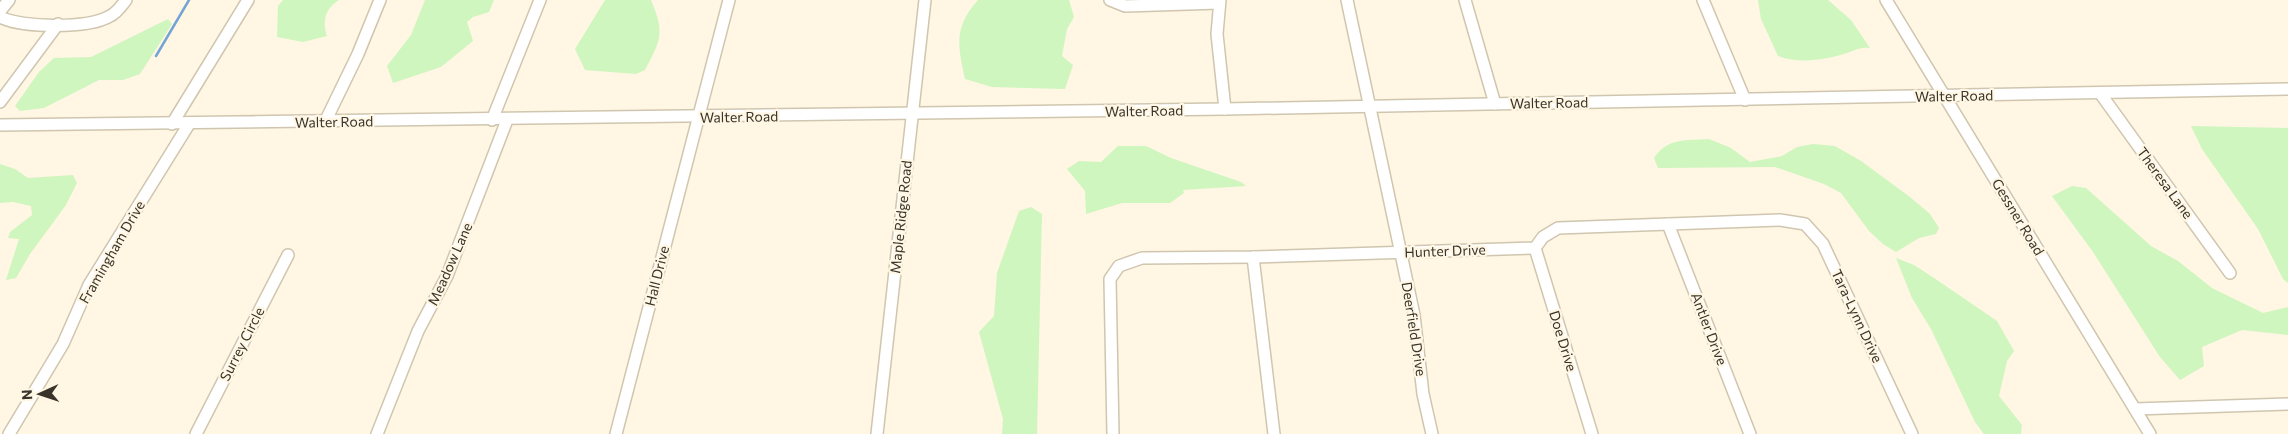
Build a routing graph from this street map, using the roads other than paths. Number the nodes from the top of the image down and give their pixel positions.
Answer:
1 (9, 0) edge
2 (126, 0) edge
3 (248, 0) edge
4 (380, 0) edge
5 (540, 0) edge
6 (729, 0) edge
7 (925, 0) edge
8 (1110, 0) edge
9 (1347, 0) edge
10 (1465, 0) edge
11 (1703, 0) edge
12 (1886, 0) edge
13 (1219, 2) edge
14 (58, 24) junction
15 (2288, 89) edge
16 (2100, 94) junction
17 (1944, 96) junction
18 (1745, 100) junction
19 (0, 102) edge
20 (1495, 104) junction
21 (1368, 107) junction
22 (1225, 109) junction
23 (913, 114) junction
24 (697, 117) junction
25 (492, 120) junction
26 (507, 120) junction
27 (325, 122) junction
28 (172, 124) junction
29 (189, 124) junction
30 (0, 125) edge
31 (1668, 224) junction
32 (1535, 248) junction
33 (1400, 252) junction
34 (288, 255) dead end
35 (1253, 257) junction
36 (2230, 273) dead end
37 (2288, 404) edge
38 (2135, 409) junction
39 (9, 434) edge
40 (196, 434) edge
41 (377, 434) edge
42 (616, 434) edge
43 (877, 434) edge
44 (1113, 434) edge
45 (1274, 434) edge
46 (1432, 434) edge
47 (1592, 434) edge
48 (1750, 434) edge
49 (1912, 434) edge
50 (2150, 434) edge

1 - 14 street
2 - 14 street
3 - 28 street
4 - 27 street
5 - 25 street
6 - 24 street, Hall Drive
7 - 23 street, Maple Ridge Road
8 - 13 street
9 - 21 street, Deerfield Drive
10 - 20 street
11 - 18 street
12 - 17 street, Gessner Road
13 - 22 street
14 - 19 street
15 - 16 street, Walter Road
16 - 17 street, Walter Road
16 - 36 street, Theresa Lane
17 - 18 street, Walter Road
17 - 38 street, Gessner Road
18 - 20 street, Walter Road
20 - 21 street, Walter Road
21 - 22 street, Walter Road
21 - 33 street, Deerfield Drive
22 - 23 street, Walter Road
23 - 24 street, Walter Road
23 - 43 street, Maple Ridge Road
24 - 26 street, Walter Road
24 - 42 street, Hall Drive
25 - 26 street, Walter Road
25 - 27 street, Walter Road
26 - 41 street, Meadow Lane
27 - 29 street, Walter Road
28 - 29 street, Walter Road
28 - 30 street, Walter Road
29 - 39 street, Framingham Drive
31 - 32 street
31 - 48 street, Antler Drive
31 - 49 street, Tara-Lynn Drive
32 - 33 street, Hunter Drive
32 - 47 street, Doe Drive
33 - 35 street, Hunter Drive
33 - 46 street, Deerfield Drive
34 - 40 street, Surrey Circle
35 - 44 street, Hunter Drive
35 - 45 street
37 - 38 street
38 - 50 street, Gessner Road

